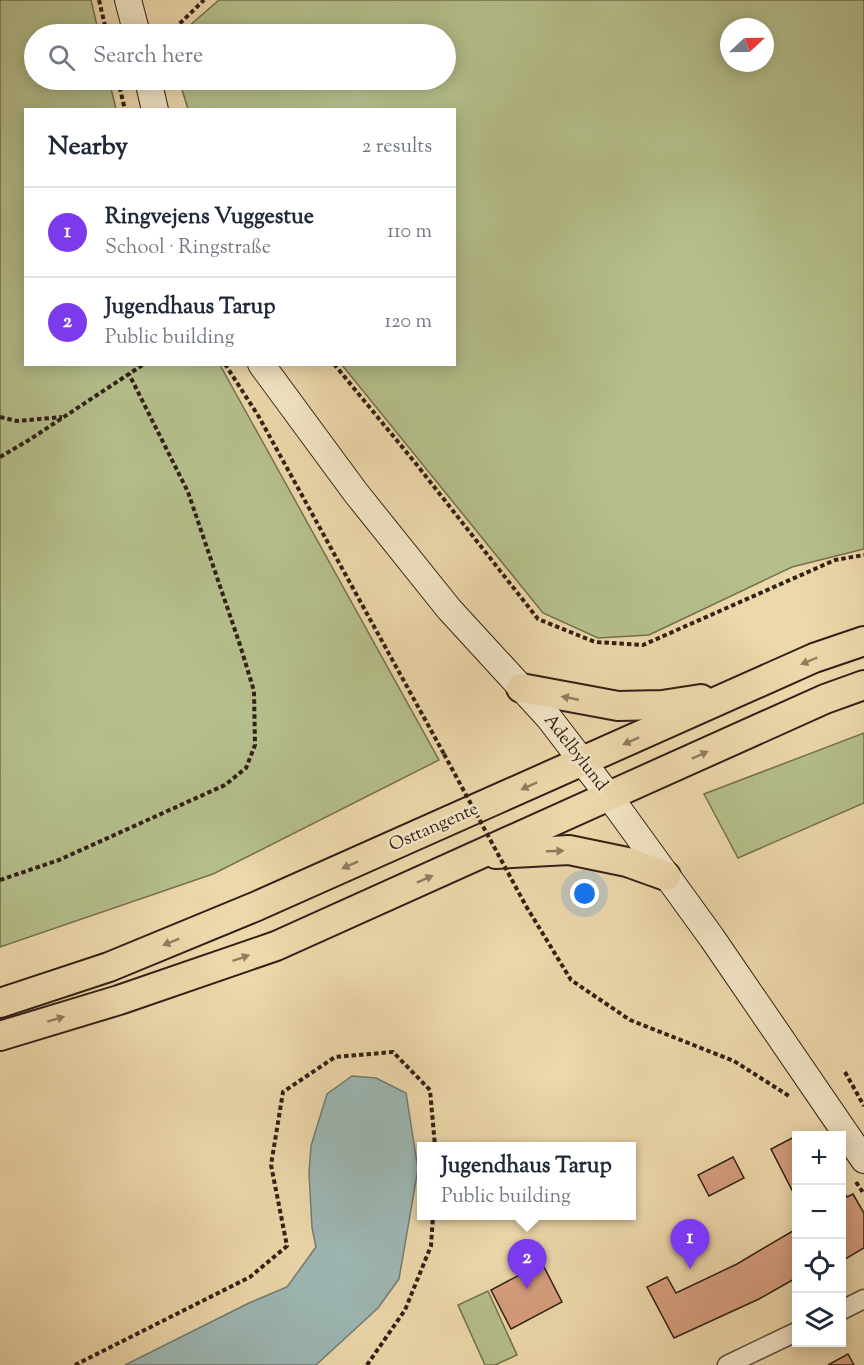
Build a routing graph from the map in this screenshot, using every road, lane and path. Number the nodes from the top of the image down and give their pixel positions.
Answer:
1 (99, 0) edge
2 (128, 0) edge
3 (204, 0) edge
4 (105, 24) edge
5 (134, 24) edge
6 (179, 24) edge
7 (120, 90) edge
8 (150, 90) edge
9 (125, 108) edge
10 (154, 108) edge
11 (141, 366) edge
12 (226, 366) edge
13 (262, 366) edge
14 (336, 366) edge
15 (129, 374) junction
16 (0, 417) edge
17 (62, 417) junction
18 (0, 457) edge
19 (864, 555) edge
20 (864, 641) edge
21 (864, 685) edge
22 (521, 688) junction
23 (732, 695) junction
24 (582, 763) junction
25 (609, 796) junction
26 (476, 856) junction
27 (666, 876) junction
28 (0, 880) edge
29 (0, 1003) edge
30 (0, 1036) edge
31 (845, 1072) dead end
32 (790, 1096) dead end
33 (864, 1106) edge
34 (435, 1142) edge
35 (864, 1160) edge
36 (433, 1220) edge
37 (864, 1299) edge
38 (846, 1308) edge
39 (792, 1334) edge
40 (75, 1365) edge
41 (367, 1365) edge
42 (727, 1365) edge

1 - 4 path
2 - 5 street
3 - 6 path
7 - 9 path
8 - 10 street
11 - 15 path
12 - 32 path, bridge
13 - 22 street, Adelbylund
14 - 19 path
15 - 17 path
15 - 28 path
16 - 17 path
17 - 18 path
20 -> 23 main road, Osttangente
25 -> 21 main road
23 -> 22 main road
22 - 24 street, Adelbylund
23 -> 24 main road, Osttangente
24 - 25 street, Adelbylund
24 -> 29 main road, Osttangente
25 - 26 main road
25 - 27 street, Adelbylund
26 -> 27 main road
30 -> 26 main road
27 - 35 street, Adelbylund
31 - 33 path
34 - 40 path
36 - 41 path
37 - 38 street
39 - 42 street

